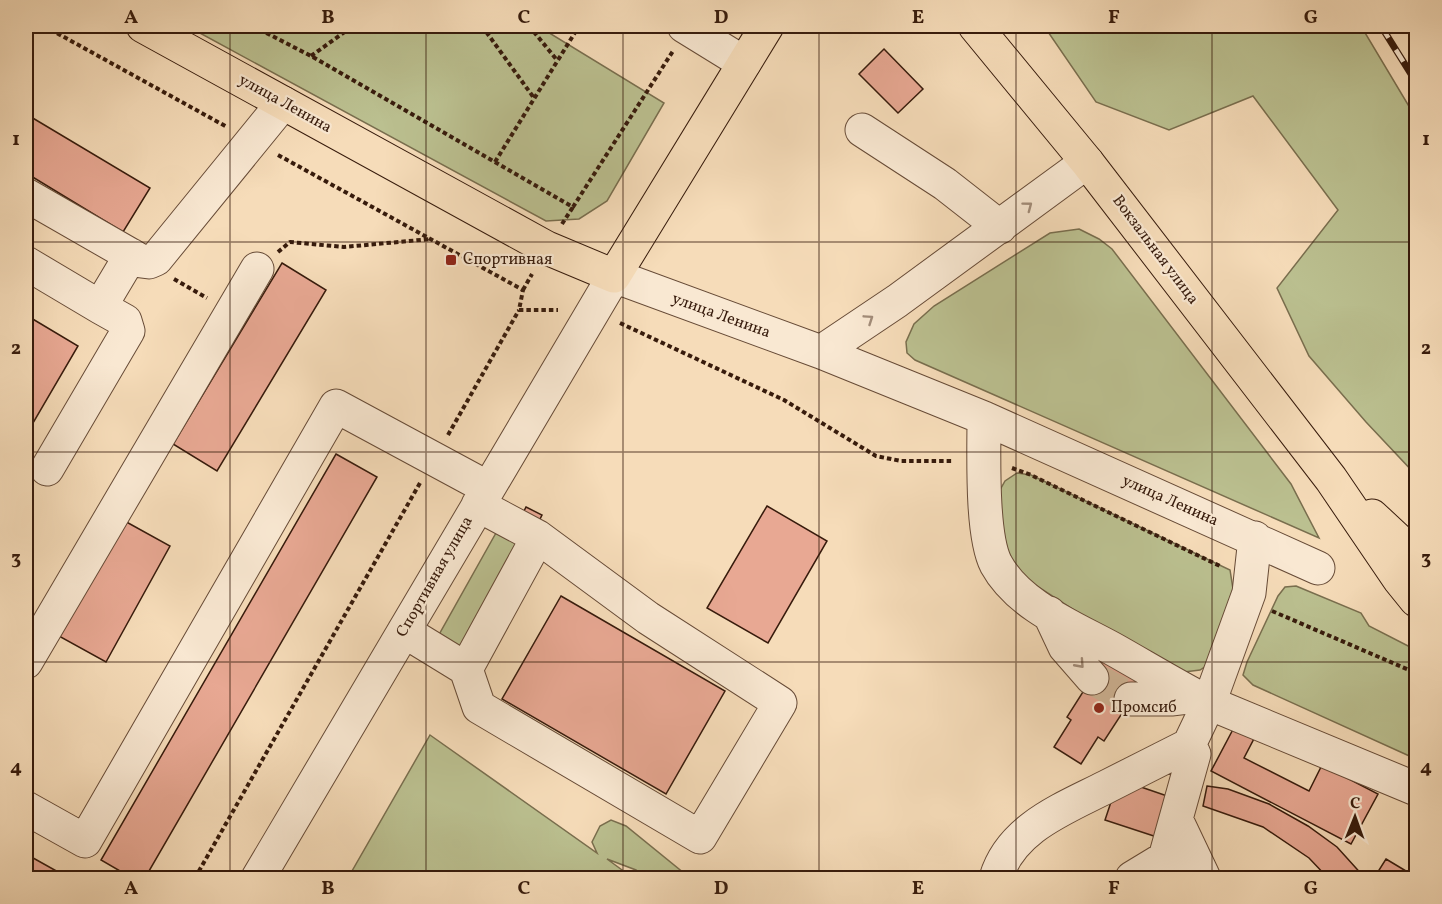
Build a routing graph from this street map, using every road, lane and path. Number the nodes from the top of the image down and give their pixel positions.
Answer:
1 (44, 26) edge
2 (143, 26) edge
3 (253, 26) edge
4 (353, 26) edge
5 (482, 26) edge
6 (529, 26) edge
7 (579, 26) edge
8 (767, 26) edge
9 (975, 26) edge
10 (686, 27) edge
11 (311, 56) junction
12 (557, 60) junction
13 (744, 63) junction
14 (534, 98) junction
15 (283, 103) junction
16 (862, 130) dead end
17 (252, 140) junction
18 (495, 162) junction
19 (1087, 162) junction
20 (26, 195) edge
21 (1000, 227) junction
22 (432, 239) junction
23 (140, 258) junction
24 (26, 263) edge
25 (257, 269) joint
26 (614, 276) junction
27 (100, 307) junction
28 (519, 310) junction
29 (592, 310) junction
30 (231, 311) junction
31 (821, 352) junction
32 (984, 418) junction
33 (434, 459) junction
34 (984, 464) junction
35 (47, 469) dead end
36 (1331, 478) junction
37 (483, 496) junction
38 (538, 537) junction
39 (1255, 538) junction
40 (1416, 542) edge
41 (1416, 557) edge
42 (1318, 568) dead end
43 (1416, 575) edge
44 (1249, 593) junction
45 (1416, 600) edge
46 (1048, 613) junction
47 (404, 631) junction
48 (26, 662) edge
49 (466, 669) junction
50 (1416, 673) edge
51 (1092, 678) tunnel mouth
52 (1131, 699) tunnel mouth
53 (1202, 700) junction
54 (1189, 745) junction
55 (1416, 789) edge
56 (26, 808) edge
57 (1176, 819) junction
58 (1166, 868) edge
59 (195, 879) edge
60 (258, 879) edge
61 (996, 879) edge
62 (1132, 879) edge
63 (1204, 879) edge

1 - 17 path
2 - 15 main road, улица Ленина
3 - 11 path
4 - 11 path
5 - 14 path
6 - 12 path
7 - 12 path
8 - 13 main road
9 - 19 main road, Вокзальная улица
10 - 13 street
10 - 18 path
11 - 18 path
12 - 14 path
13 - 26 main road
14 - 18 path
15 - 17 street
15 - 26 main road, улица Ленина
16 - 21 street
17 - 22 path
17 - 23 street
21 -> 19 street
19 - 36 main road, Вокзальная улица
20 - 23 street
31 -> 21 street
22 - 25 path
22 - 28 path
23 - 27 street
23 - 30 path
24 - 27 street
25 - 30 street
26 - 29 street, Спортивная улица
26 - 31 street, улица Ленина
27 - 35 street
28 - 29 path
28 - 33 path
29 - 34 path
29 - 37 street, Спортивная улица
30 - 48 street
31 - 32 street, улица Ленина
32 - 34 street
32 - 39 street, улица Ленина
33 - 37 street
33 - 56 street
33 - 59 path
34 - 44 path
34 - 46 street
36 - 40 main road
36 - 41 main road
36 - 43 main road
36 - 45 main road
37 - 38 street
37 - 47 street, Спортивная улица
38 - 49 street
38 - 49 street
39 - 42 street, улица Ленина
39 - 44 street
44 - 50 path
44 - 53 street
46 -> 51 street
46 - 53 street
47 - 49 street
47 - 60 street, Спортивная улица
52 - 53 street
53 - 54 street
53 - 55 street
54 - 57 street
54 - 61 street
57 - 58 street
57 - 63 street
58 - 62 street

